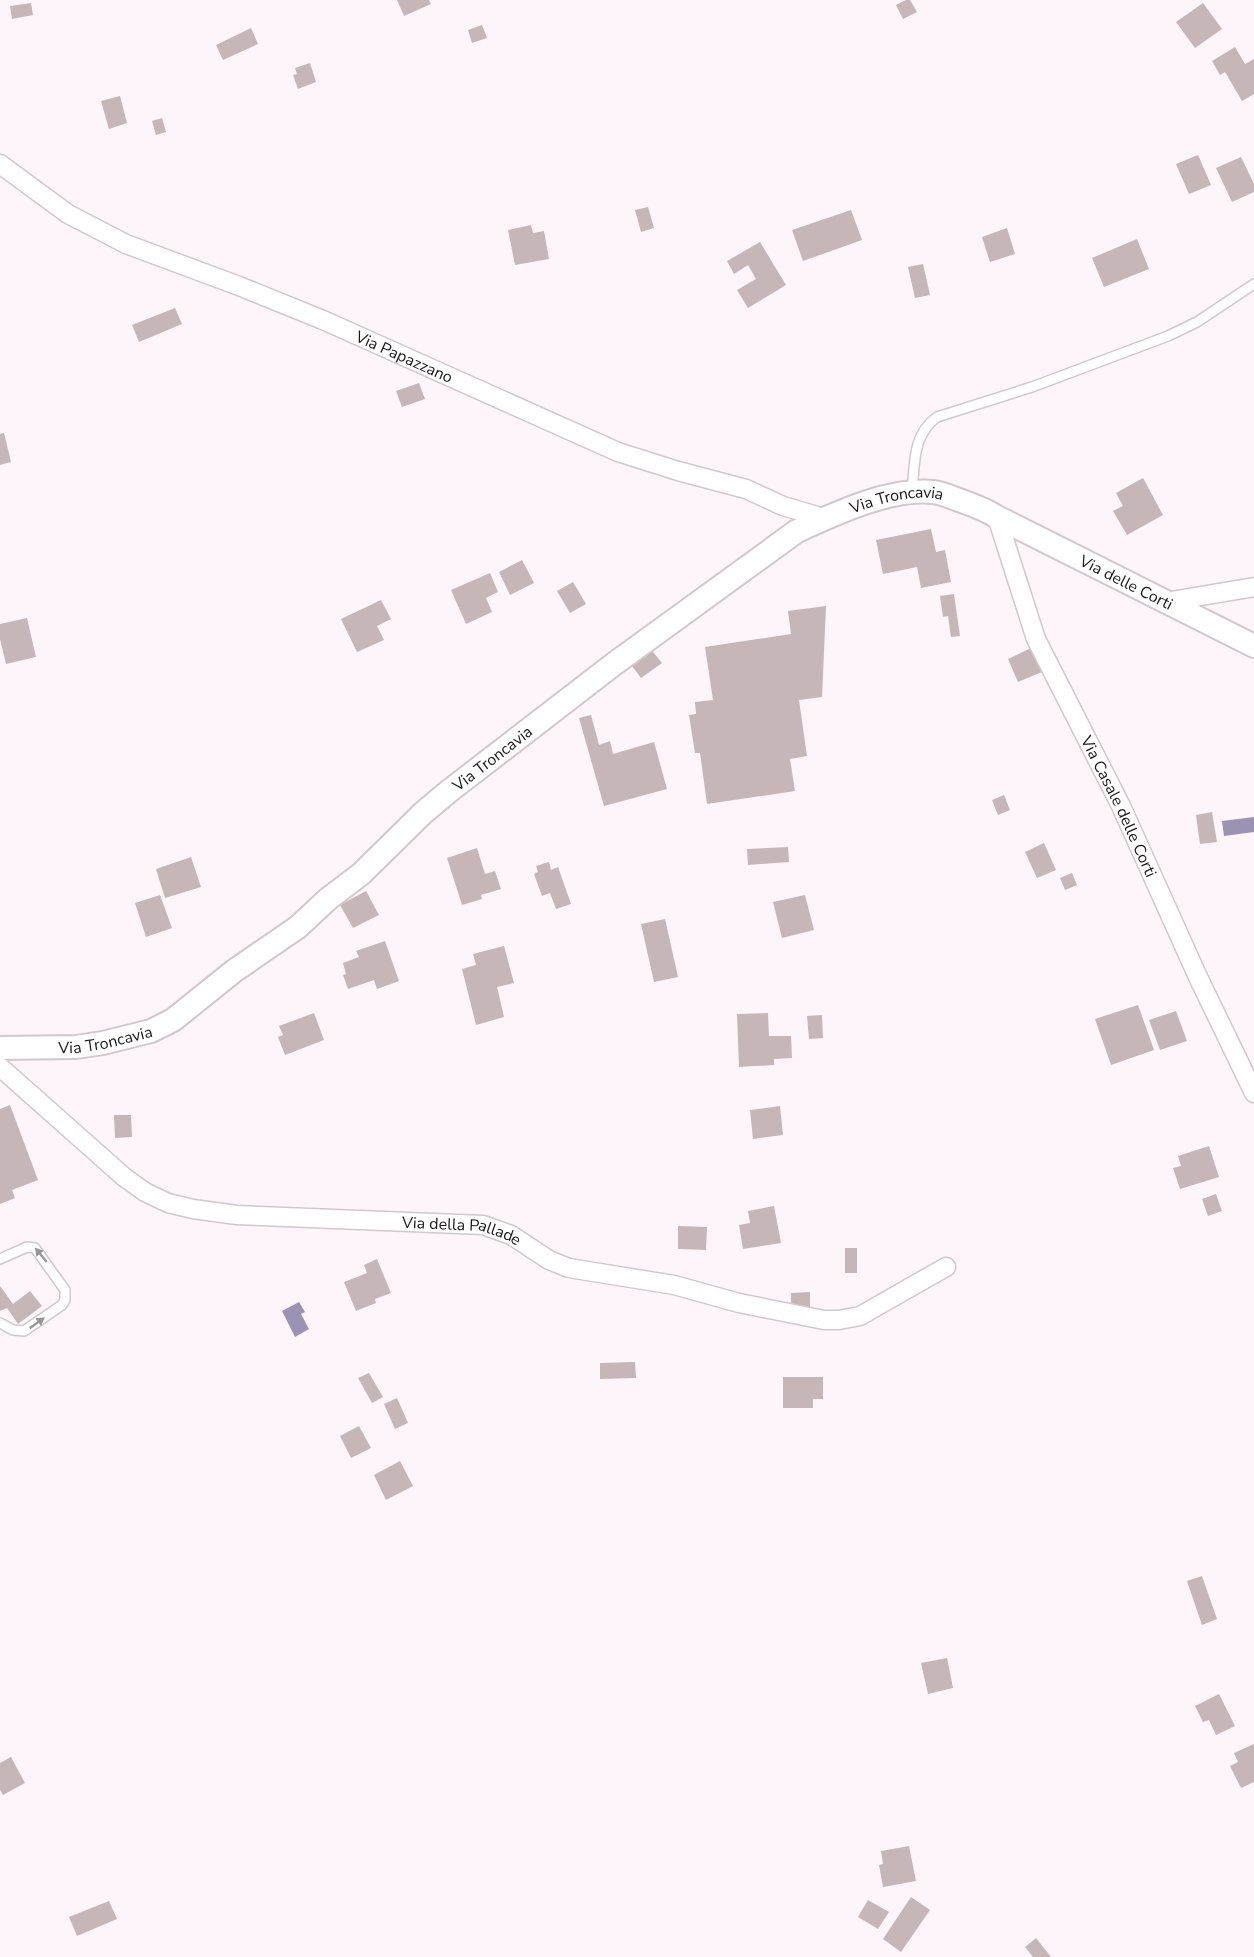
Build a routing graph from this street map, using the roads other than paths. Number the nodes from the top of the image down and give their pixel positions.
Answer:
1 (0, 164) edge
2 (1254, 284) edge
3 (912, 491) junction
4 (997, 517) junction
5 (822, 520) junction
6 (1254, 587) edge
7 (1165, 602) junction
8 (1254, 646) edge
9 (0, 1048) edge
10 (0, 1067) edge
11 (1254, 1093) edge
12 (0, 1259) edge
13 (946, 1267) dead end
14 (0, 1323) edge

1 - 5 street, Via Papazzano
2 - 3 lane
3 - 4 street, Via Troncavia
3 - 5 street, Via Troncavia
4 - 7 street, Via delle Corti
4 - 11 street, Via Casale delle Corti
5 - 9 street, Via Troncavia
6 - 7 street
7 - 8 street, Via delle Corti
10 - 13 street, Via della Pallade
14 -> 12 lane

